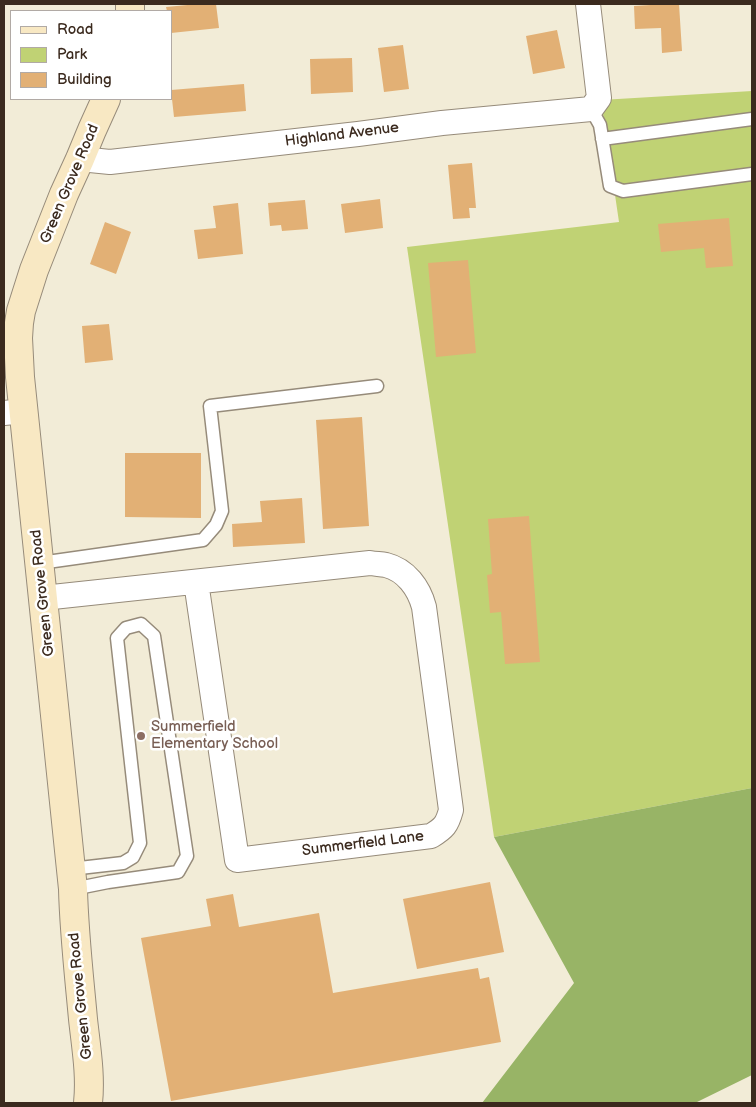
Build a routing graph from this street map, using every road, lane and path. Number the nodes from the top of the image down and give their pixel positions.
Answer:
1 (588, 4) edge
2 (106, 100) edge
3 (595, 103) junction
4 (752, 119) edge
5 (602, 140) junction
6 (80, 159) junction
7 (752, 174) edge
8 (377, 386) dead end
9 (14, 412) edge
10 (40, 563) junction
11 (196, 582) junction
12 (43, 598) junction
13 (72, 879) junction
14 (88, 1103) edge

1 - 3 street
2 - 6 street, Green Grove Road
3 - 5 lane
3 - 6 street, Highland Avenue
4 - 5 lane
5 - 7 lane
6 - 9 street, Green Grove Road
8 - 10 lane
9 - 10 street, Green Grove Road
10 - 12 street, Green Grove Road
11 - 11 street, Summerfield Lane
11 - 12 street, Summerfield Lane
12 - 13 street, Green Grove Road
13 - 13 lane
13 - 14 street, Green Grove Road

